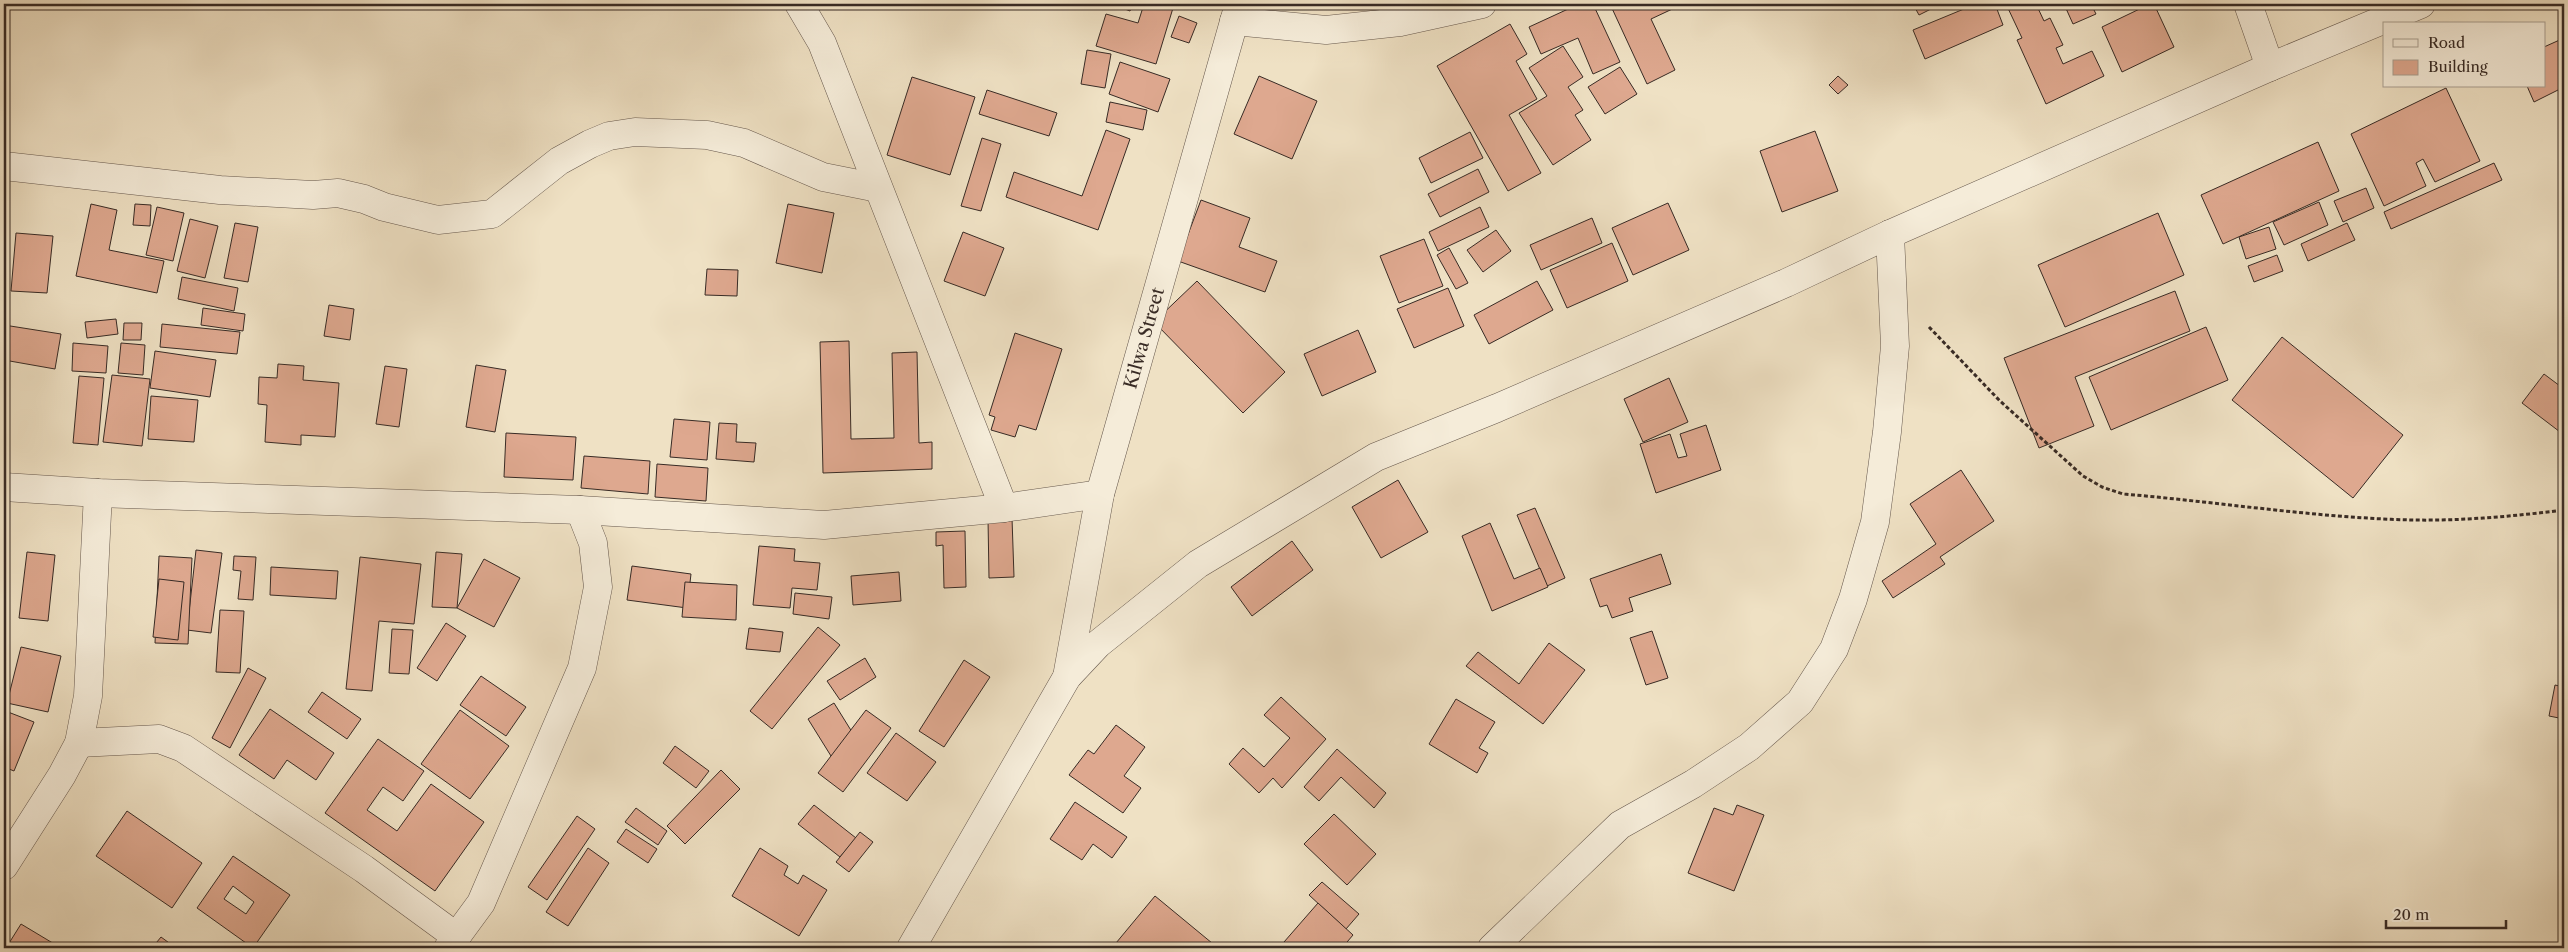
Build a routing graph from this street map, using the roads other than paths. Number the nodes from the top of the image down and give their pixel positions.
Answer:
1 (799, 4) edge
2 (1482, 4) edge
3 (2248, 4) edge
4 (2422, 4) edge
5 (1237, 12) edge
6 (2270, 67) junction
7 (4, 166) edge
8 (878, 188) junction
9 (1890, 234) junction
10 (4, 486) edge
11 (98, 493) junction
12 (1100, 494) junction
13 (1004, 508) junction
14 (580, 510) junction
15 (1067, 677) junction
16 (79, 743) junction
17 (4, 866) edge
18 (452, 943) edge
19 (911, 948) edge
20 (1492, 948) edge

1 - 8 street
2 - 5 street
3 - 6 street
4 - 6 street
5 - 12 street, Kilwa Street
6 - 9 street
7 - 8 street
8 - 13 street
9 - 15 street
9 - 20 street
10 - 11 street
11 - 14 street
11 - 16 street
12 - 13 street
12 - 15 street, Kilwa Street
13 - 14 street
14 - 18 street
15 - 19 street
16 - 17 street
16 - 18 street

